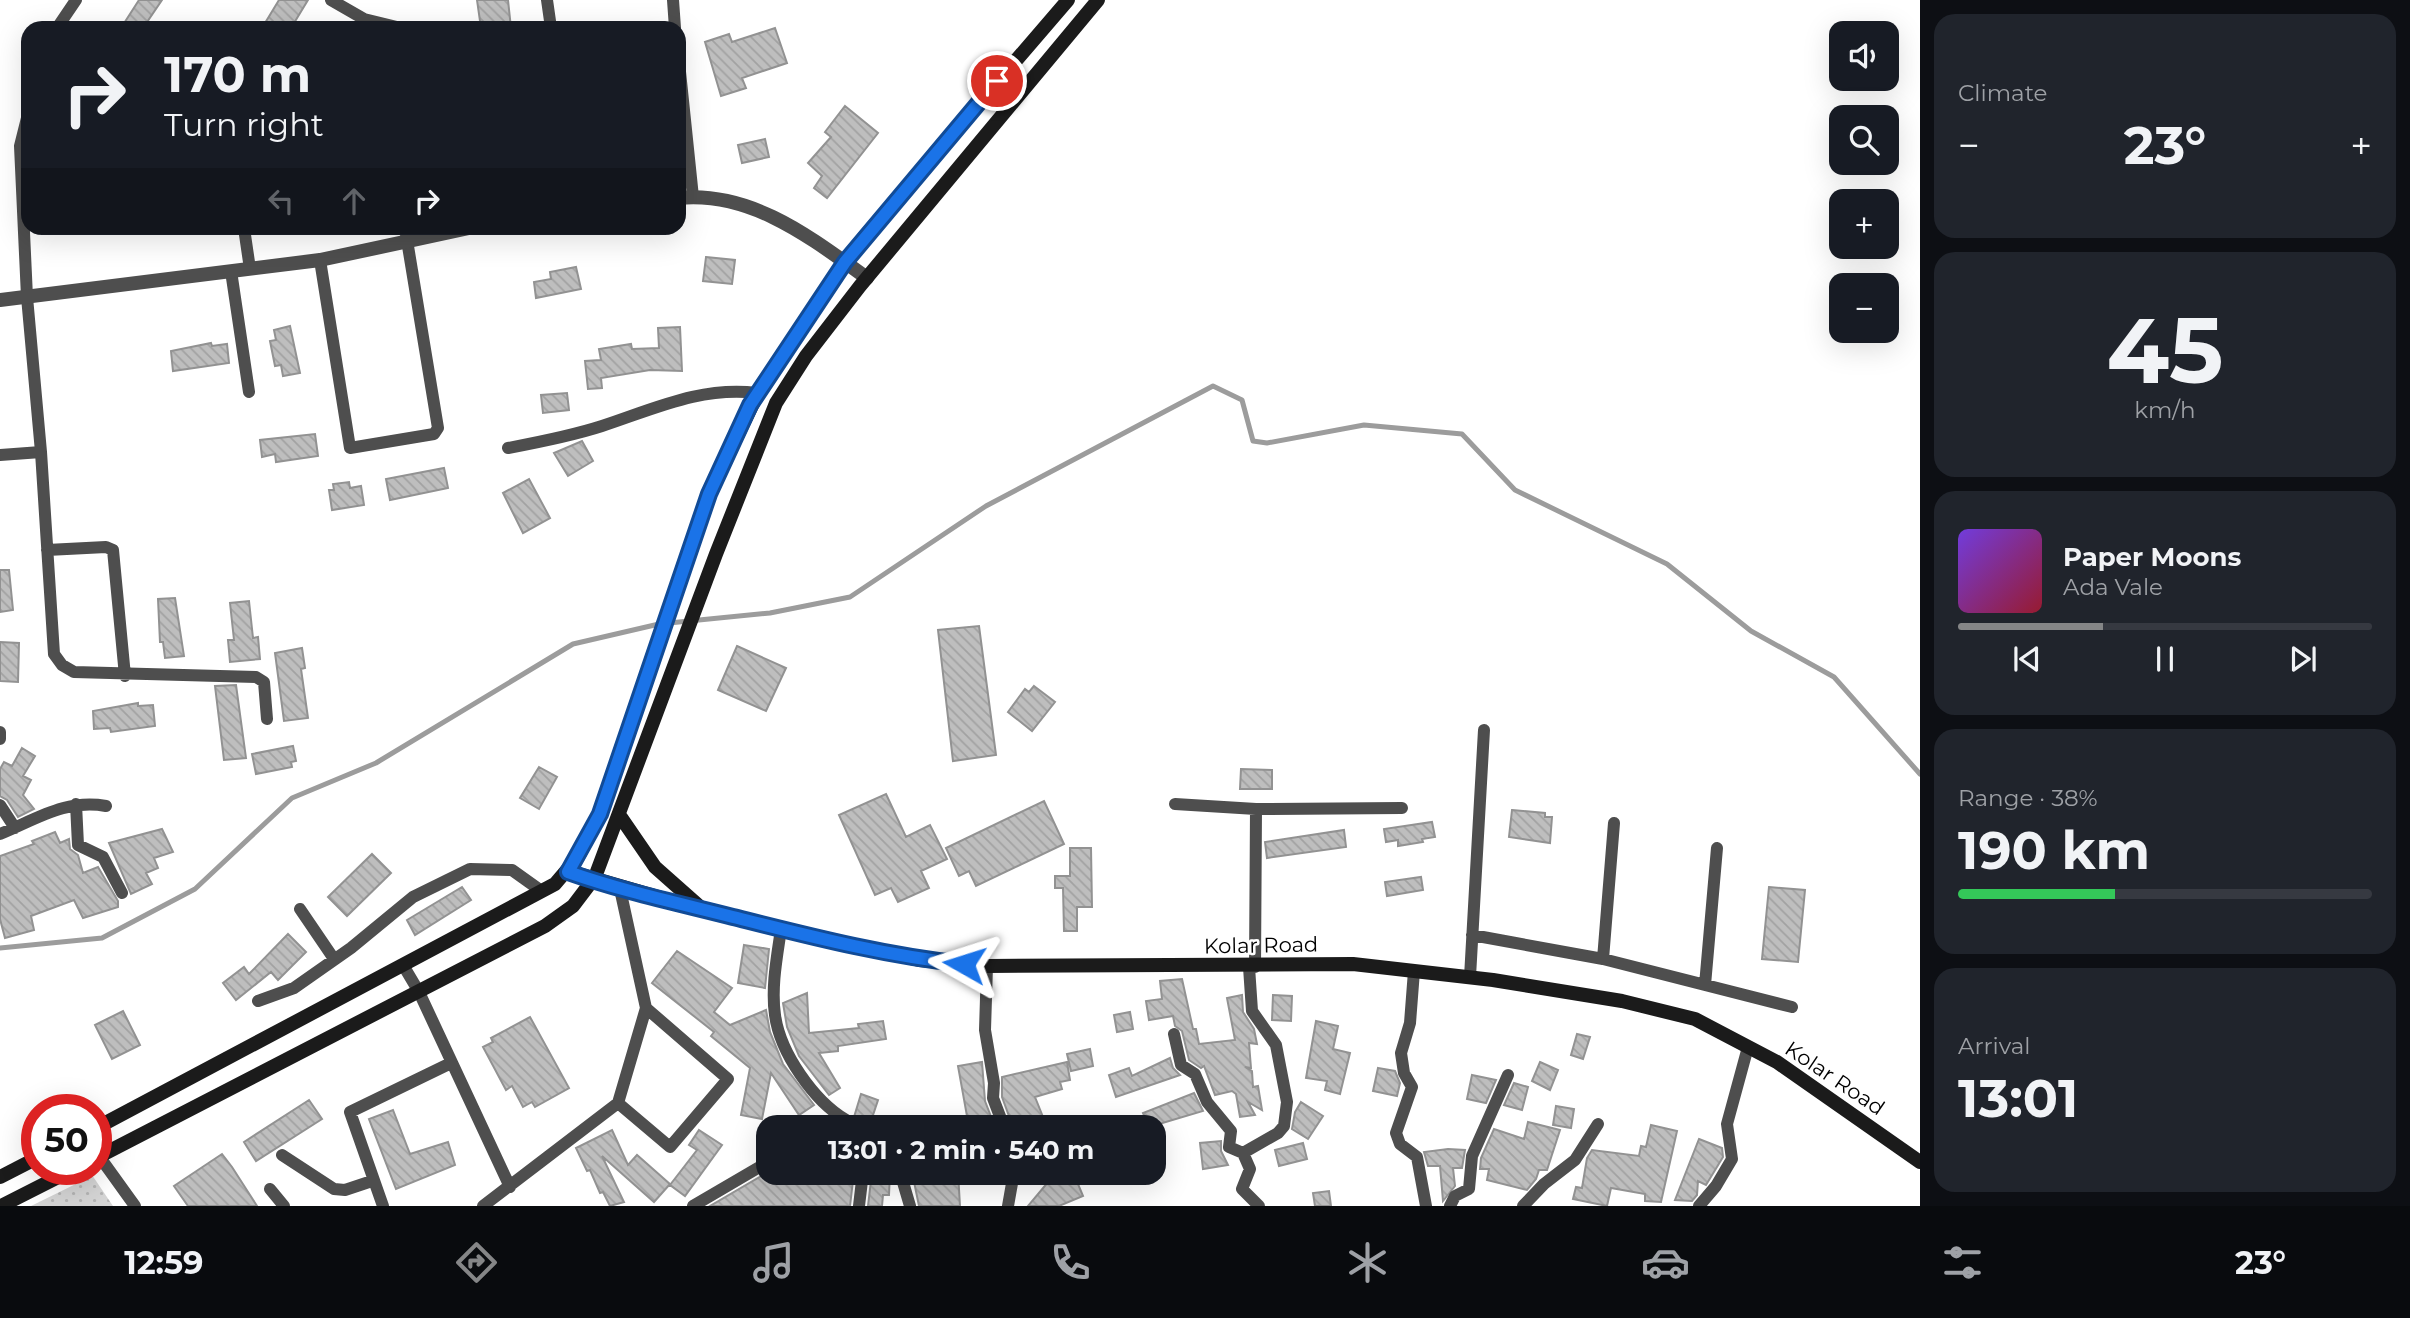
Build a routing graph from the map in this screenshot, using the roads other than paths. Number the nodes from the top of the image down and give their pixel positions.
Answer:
1 (76, 0) edge
2 (331, 0) edge
3 (547, 0) edge
4 (673, 0) edge
5 (1068, 0) edge
6 (1098, 0) edge
7 (62, 21) edge
8 (372, 21) edge
9 (550, 21) edge
10 (675, 21) edge
11 (21, 142) edge
12 (21, 167) edge
13 (686, 197) edge
14 (24, 235) edge
15 (245, 235) edge
16 (400, 235) edge
17 (406, 235) edge
18 (320, 260) junction
19 (845, 262) junction
20 (250, 269) junction
21 (231, 271) junction
22 (867, 278) junction
23 (27, 296) junction
24 (0, 299) edge
25 (249, 392) dead end
26 (757, 393) junction
27 (508, 448) dead end
28 (41, 452) junction
29 (0, 455) edge
30 (47, 550) junction
31 (125, 676) junction
32 (267, 719) dead end
33 (1484, 730) dead end
34 (0, 732) edge
35 (0, 739) edge
36 (76, 804) junction
37 (1175, 804) dead end
38 (0, 805) edge
39 (106, 806) dead end
40 (1402, 808) dead end
41 (1256, 809) junction
42 (620, 816) junction
43 (1614, 823) dead end
44 (15, 828) junction
45 (0, 834) edge
46 (1717, 848) dead end
47 (568, 872) junction
48 (593, 880) junction
49 (620, 889) junction
50 (540, 890) junction
51 (122, 893) dead end
52 (300, 909) dead end
53 (703, 910) junction
54 (780, 929) junction
55 (1472, 935) junction
56 (334, 959) junction
57 (1603, 959) junction
58 (403, 964) junction
59 (987, 966) junction
60 (1252, 967) junction
61 (1414, 971) junction
62 (1470, 977) junction
63 (1706, 985) junction
64 (419, 992) junction
65 (258, 1002) dead end
66 (1793, 1007) dead end
67 (646, 1008) junction
68 (1174, 1034) dead end
69 (1748, 1047) junction
70 (451, 1063) junction
71 (1508, 1075) dead end
72 (618, 1103) junction
73 (839, 1115) edge
74 (999, 1115) edge
75 (112, 1119) edge
76 (1598, 1124) dead end
77 (112, 1150) edge
78 (1243, 1153) junction
79 (282, 1155) dead end
80 (1920, 1162) edge
81 (21, 1166) edge
82 (756, 1169) edge
83 (112, 1176) edge
84 (0, 1177) edge
85 (372, 1181) junction
86 (42, 1185) edge
87 (861, 1185) edge
88 (904, 1185) edge
89 (1012, 1185) edge
90 (510, 1187) junction
91 (270, 1189) dead end
92 (1, 1206) edge
93 (135, 1206) edge
94 (284, 1206) edge
95 (383, 1206) edge
96 (483, 1206) edge
97 (692, 1206) edge
98 (859, 1206) edge
99 (910, 1206) edge
100 (1008, 1206) edge
101 (1259, 1206) edge
102 (1426, 1206) edge
103 (1450, 1206) edge
104 (1523, 1206) edge
105 (1699, 1206) edge

1 - 7 street
2 - 8 street
3 - 9 street
4 - 10 street
5 - 19 main road
6 - 22 main road
11 - 12 street
13 - 19 street
14 - 23 street
15 - 20 street
16 - 18 street
17 - 18 street
18 - 20 street
19 - 22 street
19 - 26 main road
20 - 21 street
21 - 23 street
21 - 25 street
22 - 42 main road
23 - 24 street
23 - 28 street
26 - 27 street
26 - 47 main road
28 - 29 street
28 - 30 street
30 - 31 street
30 - 31 street
31 - 32 street
33 - 55 street
34 - 35 street
36 - 39 street
36 - 44 street
36 - 51 street
37 - 41 street
38 - 44 street
40 - 41 street
41 - 60 street
42 - 48 main road
42 - 53 main road
43 - 57 street
44 - 45 street
46 - 63 street
47 - 48 main road, Kolar Road
47 - 50 main road
48 - 49 main road, Kolar Road
48 - 64 main road
49 - 53 main road, Kolar Road
49 - 67 street
50 - 56 street
50 - 58 main road
52 - 56 street
53 - 54 main road, Kolar Road
54 - 59 main road, Kolar Road
54 - 73 street
55 - 57 street
55 - 62 street
56 - 65 street
57 - 63 street
58 - 64 street
58 - 75 main road
59 - 60 main road, Kolar Road
59 - 74 street
60 - 61 main road, Kolar Road
60 - 78 street
61 - 62 main road, Kolar Road
61 - 102 street
62 - 69 main road, Kolar Road
63 - 66 street
64 - 70 street
64 - 77 main road
67 - 72 street
67 - 72 street
68 - 78 street
69 - 80 main road, Kolar Road
69 - 105 street
70 - 85 street
70 - 90 street
71 - 103 street
72 - 90 street
76 - 104 street
78 - 101 street
79 - 85 street
81 - 84 main road
82 - 97 street
83 - 93 street
85 - 95 street
86 - 92 main road
87 - 98 street
88 - 99 street
89 - 100 street
90 - 96 street
91 - 94 street

